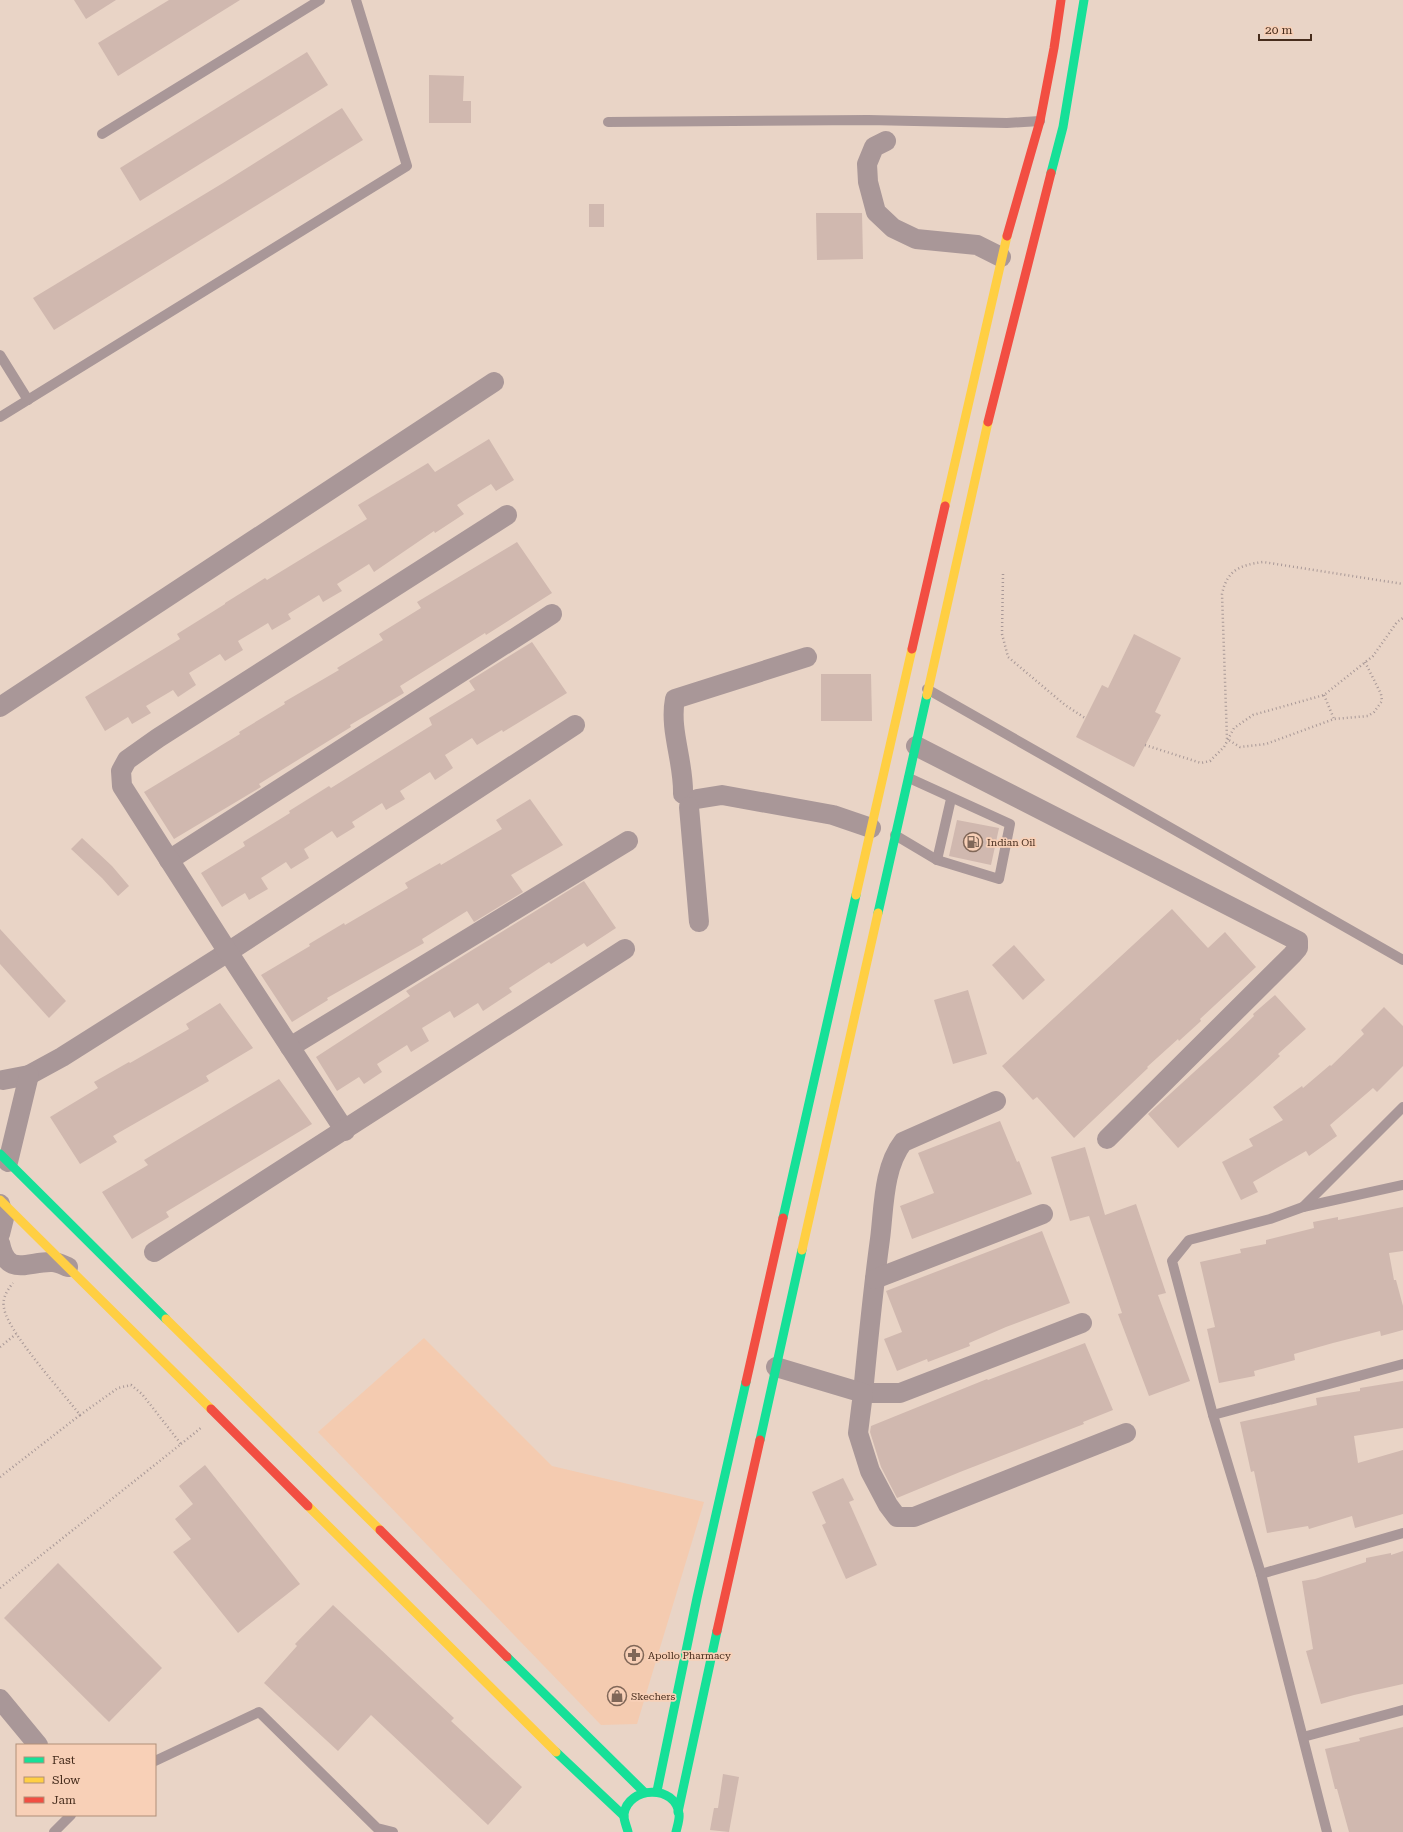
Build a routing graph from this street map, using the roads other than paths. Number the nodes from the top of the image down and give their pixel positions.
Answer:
1 (320, 0) edge
2 (356, 0) edge
3 (1061, 0) edge
4 (1084, 0) edge
5 (1040, 121) junction
6 (608, 122) dead end
7 (102, 134) dead end
8 (886, 141) dead end
9 (1001, 257) junction
10 (0, 355) edge
11 (494, 382) dead end
12 (28, 400) junction
13 (0, 417) edge
14 (507, 515) dead end
15 (552, 614) dead end
16 (807, 657) dead end
17 (927, 689) junction
18 (0, 707) edge
19 (575, 725) dead end
20 (916, 746) junction
21 (909, 778) junction
22 (951, 799) junction
23 (690, 800) junction
24 (872, 828) junction
25 (895, 835) junction
26 (628, 841) dead end
27 (169, 860) junction
28 (937, 860) junction
29 (699, 922) dead end
30 (625, 949) dead end
31 (228, 952) junction
32 (1403, 960) edge
33 (290, 1047) junction
34 (30, 1075) junction
35 (1, 1082) edge
36 (996, 1101) dead end
37 (1403, 1107) edge
38 (344, 1131) junction
39 (1107, 1139) dead end
40 (4, 1158) edge
41 (1403, 1185) edge
42 (0, 1200) edge
43 (0, 1204) edge
44 (1302, 1207) junction
45 (1043, 1214) dead end
46 (3, 1252) edge
47 (154, 1252) dead end
48 (68, 1267) junction
49 (875, 1279) junction
50 (1082, 1323) dead end
51 (1403, 1364) edge
52 (776, 1367) junction
53 (863, 1393) junction
54 (1213, 1415) junction
55 (1126, 1433) dead end
56 (1403, 1533) edge
57 (1261, 1574) junction
58 (0, 1699) edge
59 (1403, 1710) edge
60 (1303, 1737) junction
61 (37, 1744) edge
62 (156, 1761) edge
63 (657, 1791) junction
64 (644, 1792) junction
65 (678, 1812) junction
66 (70, 1816) edge
67 (624, 1816) junction
68 (678, 1831) edge
69 (54, 1832) edge
70 (393, 1832) edge
71 (628, 1832) edge
72 (1327, 1832) edge

1 - 7 lane
2 - 12 lane
3 - 5 main road
4 - 17 main road
5 - 6 lane
5 - 9 main road
8 - 9 street
9 - 24 main road
10 - 12 lane
11 - 18 street
12 - 13 lane
14 - 27 street
15 - 27 street
16 - 23 street
17 - 20 main road
17 - 32 lane
19 - 31 street
20 - 21 main road
20 - 39 street
21 - 22 lane
21 - 25 main road
22 - 28 lane
22 - 28 lane
23 - 24 street
23 - 29 street
24 - 63 main road
25 - 28 lane
25 - 52 main road
26 - 33 street
27 - 31 street
30 - 38 street
31 - 33 street
31 - 34 street
33 - 38 street
34 - 35 street
34 - 40 street
36 - 49 street
37 - 44 lane
38 - 47 street
40 - 64 main road
41 - 44 lane
42 - 48 main road
43 - 46 street
44 - 54 lane
45 - 49 street
46 - 48 street
48 - 67 main road
49 - 53 street
50 - 53 street
51 - 54 lane
52 - 53 street
52 - 65 main road
53 - 55 street
54 - 57 lane
56 - 57 lane
57 - 60 lane
58 - 61 street
59 - 60 lane
60 - 72 lane
62 - 70 lane
63 - 64 main road
63 - 65 main road
64 - 67 main road
65 - 68 main road
66 - 69 lane
67 - 71 main road

